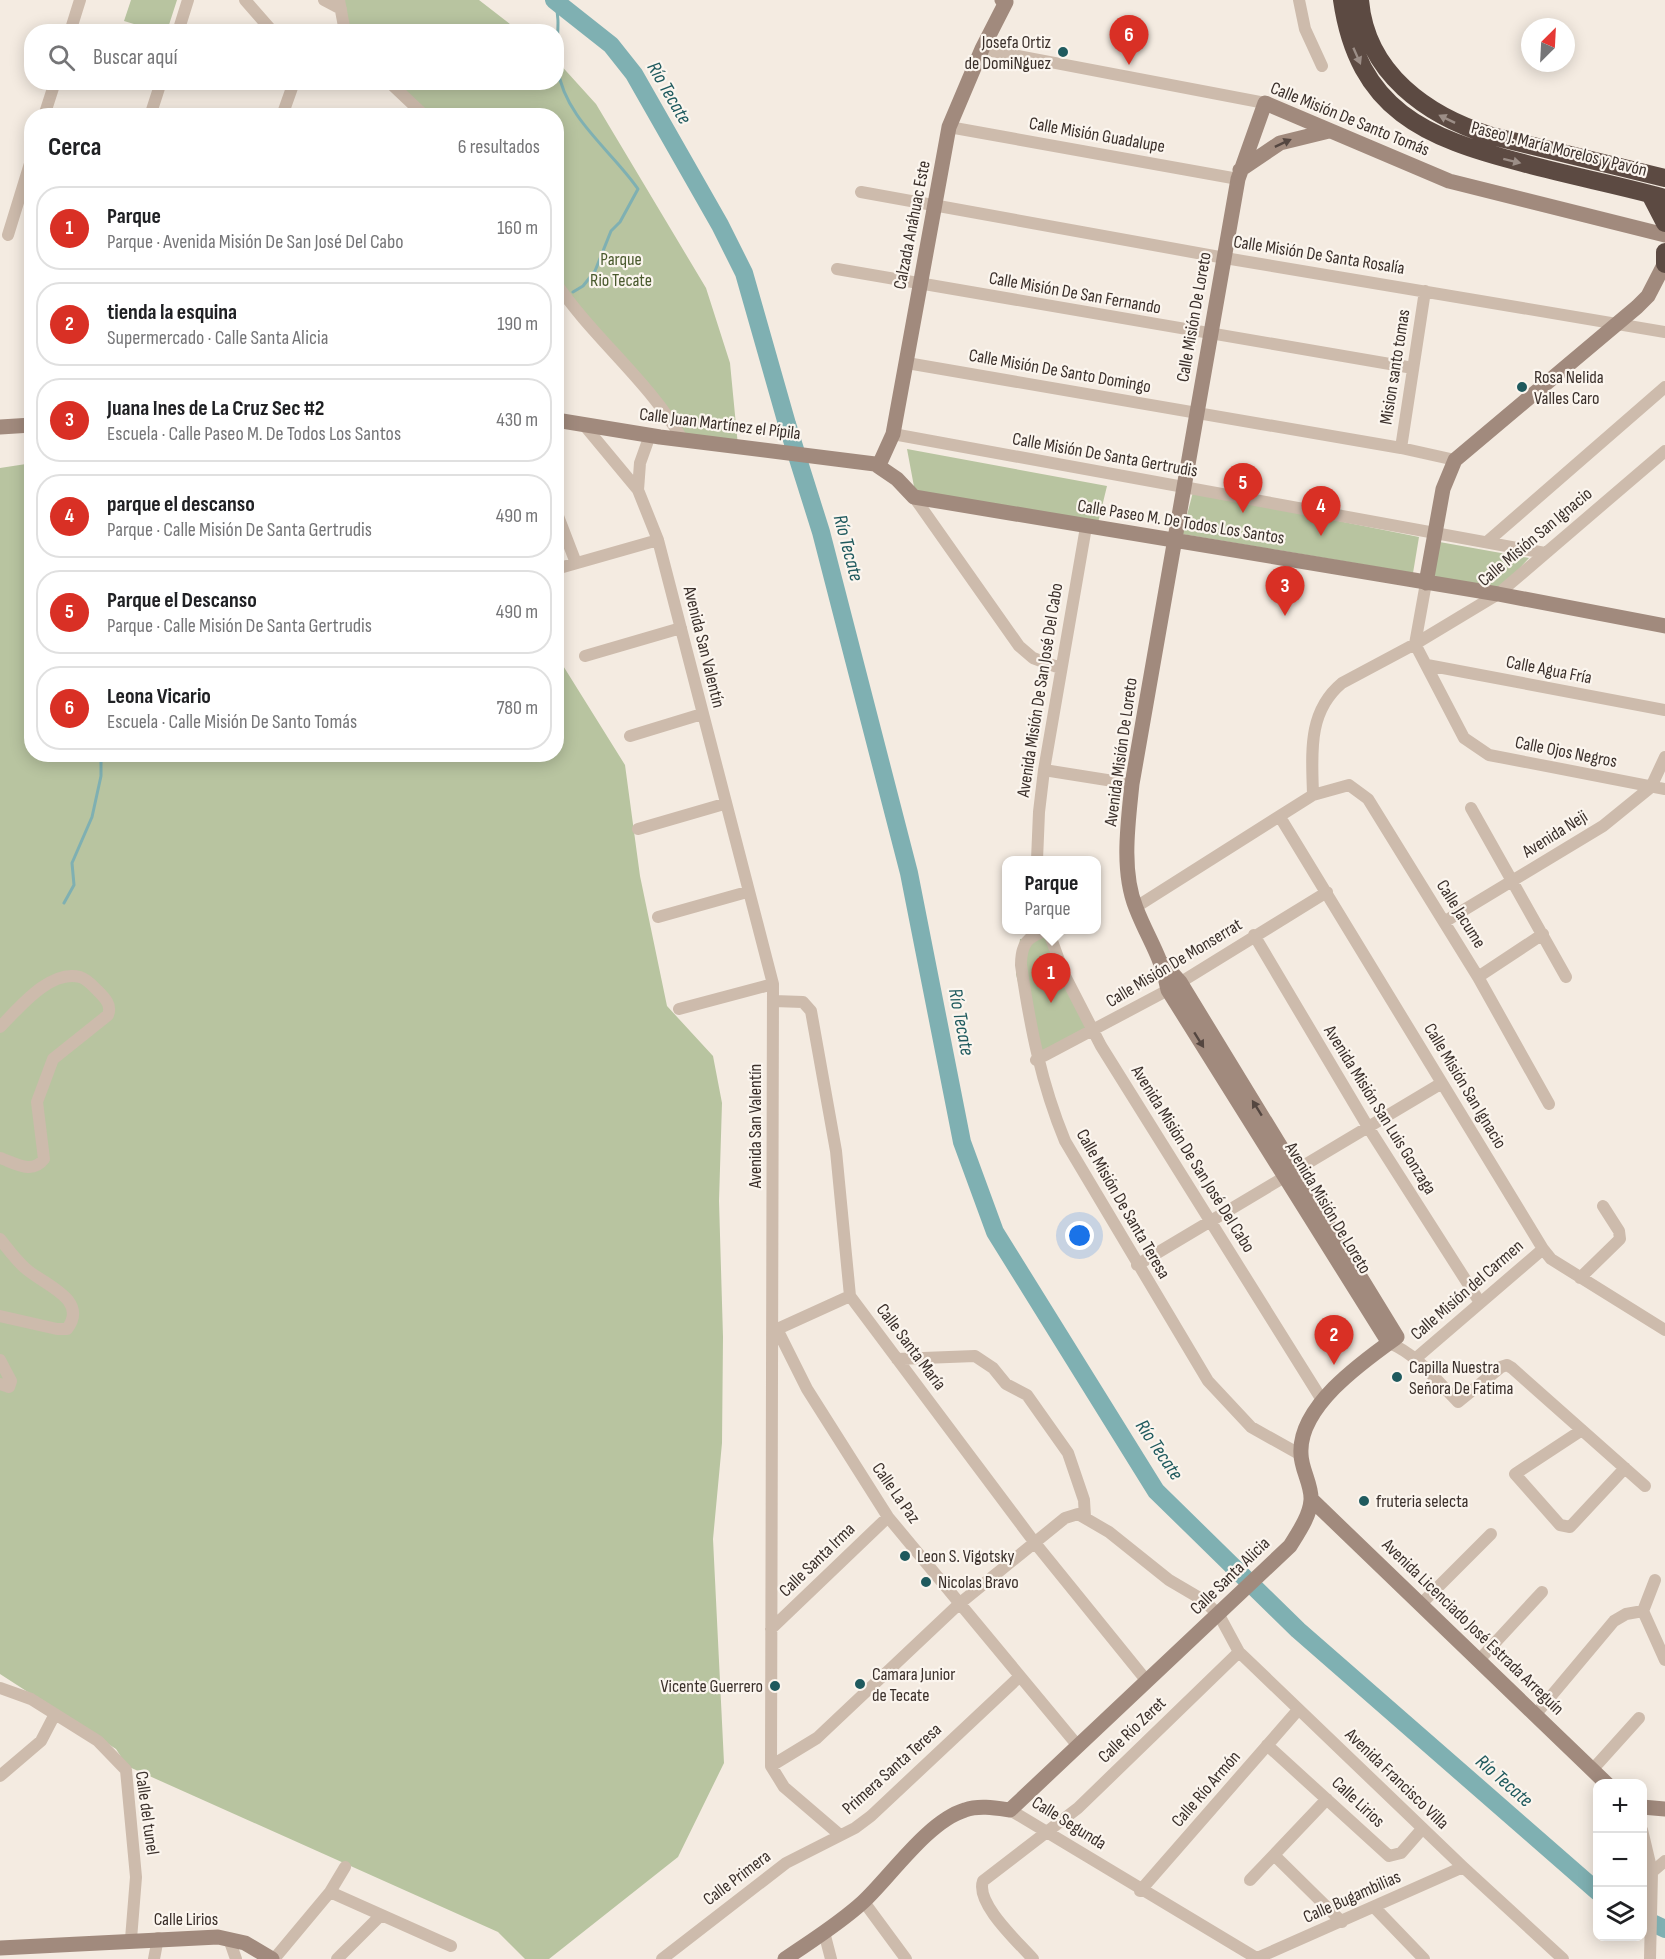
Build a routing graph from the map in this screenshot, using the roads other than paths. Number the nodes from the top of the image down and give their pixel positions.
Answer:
1 (80, 0) edge
2 (188, 0) edge
3 (245, 0) edge
4 (324, 0) edge
5 (1299, 0) edge
6 (1341, 0) edge
7 (1360, 0) edge
8 (1005, 1) edge
9 (340, 4) edge
10 (72, 24) edge
11 (180, 24) edge
12 (266, 24) edge
13 (344, 24) edge
14 (982, 49) junction
15 (1322, 66) dead end
16 (52, 90) edge
17 (158, 90) edge
18 (291, 90) edge
19 (397, 90) edge
20 (1265, 103) junction
21 (46, 108) edge
22 (153, 108) edge
23 (285, 108) edge
24 (417, 108) edge
25 (950, 127) junction
26 (1332, 131) junction
27 (1239, 175) junction
28 (1665, 178) edge
29 (24, 184) edge
30 (861, 192) dead end
31 (1658, 196) edge
32 (935, 207) junction
33 (1665, 224) edge
34 (8, 235) dead end
35 (1665, 235) edge
36 (1665, 252) edge
37 (1225, 258) junction
38 (1665, 264) edge
39 (837, 269) dead end
40 (920, 285) junction
41 (1425, 291) junction
42 (564, 293) edge
43 (1618, 324) junction
44 (1665, 332) edge
45 (1211, 335) junction
46 (907, 363) junction
47 (1413, 368) junction
48 (1665, 387) edge
49 (1196, 413) junction
50 (564, 421) edge
51 (584, 425) junction
52 (24, 426) edge
53 (0, 428) edge
54 (893, 434) junction
55 (650, 435) junction
56 (682, 440) junction
57 (1401, 448) junction
58 (1665, 451) edge
59 (1455, 460) junction
60 (879, 465) junction
61 (1183, 488) junction
62 (638, 490) junction
63 (914, 497) junction
64 (1086, 527) junction
65 (1436, 531) junction
66 (564, 532) edge
67 (658, 540) junction
68 (1176, 540) junction
69 (1488, 541) junction
70 (1545, 553) junction
71 (576, 563) junction
72 (564, 567) edge
73 (1426, 583) junction
74 (1498, 594) junction
75 (1665, 626) edge
76 (681, 628) junction
77 (1415, 644) junction
78 (585, 656) dead end
79 (1427, 665) junction
80 (1060, 668) junction
81 (1665, 710) edge
82 (702, 714) junction
83 (630, 736) dead end
84 (1665, 758) edge
85 (1044, 770) junction
86 (1132, 784) junction
87 (1651, 787) junction
88 (1665, 789) edge
89 (1312, 795) junction
90 (724, 804) junction
91 (1472, 808) dead end
92 (1280, 817) junction
93 (638, 829) dead end
94 (1037, 856) edge
95 (1513, 881) junction
96 (747, 892) junction
97 (1327, 892) junction
98 (1136, 907) junction
99 (658, 917) dead end
100 (1444, 922) junction
101 (1034, 934) edge
102 (1049, 934) edge
103 (1543, 934) junction
104 (1254, 935) junction
105 (1478, 977) junction
106 (1566, 977) dead end
107 (773, 984) junction
108 (1174, 986) junction
109 (774, 1001) junction
110 (679, 1009) dead end
111 (0, 1027) edge
112 (1094, 1031) junction
113 (1036, 1060) junction
114 (1442, 1083) junction
115 (1549, 1104) dead end
116 (1368, 1127) junction
117 (0, 1158) edge
118 (1291, 1174) junction
119 (1603, 1206) dead end
120 (1211, 1220) junction
121 (0, 1239) edge
122 (1542, 1249) junction
123 (1137, 1265) junction
124 (1580, 1278) junction
125 (850, 1296) junction
126 (1479, 1301) junction
127 (0, 1316) edge
128 (775, 1330) junction
129 (1665, 1330) edge
130 (1396, 1343) junction
131 (897, 1359) junction
132 (1415, 1359) junction
133 (0, 1360) edge
134 (0, 1384) edge
135 (1322, 1400) junction
136 (1582, 1430) junction
137 (1300, 1455) junction
138 (1625, 1468) junction
139 (1645, 1486) dead end
140 (1311, 1499) junction
141 (888, 1517) junction
142 (1085, 1517) junction
143 (1491, 1534) dead end
144 (1035, 1543) junction
145 (1655, 1580) dead end
146 (1542, 1592) dead end
147 (959, 1604) junction
148 (1420, 1604) junction
149 (1643, 1611) junction
150 (1219, 1615) junction
151 (771, 1629) junction
152 (1239, 1652) junction
153 (1480, 1659) junction
154 (1665, 1660) edge
155 (1019, 1677) junction
156 (1146, 1680) junction
157 (0, 1688) edge
158 (1298, 1710) junction
159 (55, 1714) junction
160 (1536, 1714) junction
161 (1639, 1718) dead end
162 (1268, 1745) junction
163 (1078, 1746) junction
164 (771, 1766) junction
165 (1593, 1769) junction
166 (0, 1776) edge
167 (1602, 1779) edge
168 (1327, 1798) junction
169 (1647, 1807) edge
170 (1665, 1809) edge
171 (1010, 1810) junction
172 (1422, 1829) junction
173 (1046, 1830) junction
174 (1643, 1833) edge
175 (840, 1835) junction
176 (1275, 1856) junction
177 (1665, 1861) edge
178 (345, 1867) dead end
179 (1462, 1867) junction
180 (1652, 1872) junction
181 (1251, 1880) dead end
182 (1140, 1891) junction
183 (330, 1892) junction
184 (864, 1902) junction
185 (1374, 1907) junction
186 (380, 1916) junction
187 (1342, 1922) junction
188 (824, 1932) junction
189 (158, 1938) junction
190 (131, 1939) junction
191 (229, 1939) junction
192 (451, 1947) dead end
193 (5, 1951) edge
194 (154, 1959) edge
195 (236, 1959) edge
196 (273, 1959) edge
197 (337, 1959) edge
198 (662, 1959) edge
199 (785, 1959) edge
200 (831, 1959) edge
201 (906, 1959) edge
202 (1033, 1959) edge
203 (1256, 1959) edge
204 (1424, 1959) edge
205 (1563, 1959) edge
206 (1650, 1959) edge

1 - 10 street
2 - 11 street
3 - 12 street
4 - 9 street
5 - 15 street
6 -> 31 highway, Paseo J. María Morelos y Pavón
28 -> 7 highway, Paseo J. María Morelos y Pavón
8 - 14 street, Calzada Anáhuac Este
9 - 13 street
14 - 20 street, Calle Misión De Santo Tomás
14 - 25 street, Calzada Anáhuac Este
16 - 21 street
17 - 22 street
18 - 23 street
19 - 24 street
20 - 26 street, Calle Misión De Santo Tomás
20 - 27 street, Calle Misión De Loreto
25 - 27 street, Calle Misión Guadalupe
25 - 32 street, Calzada Anáhuac Este
27 -> 26 street
26 - 35 street, Calle Misión De Santo Tomás
27 - 37 street, Calle Misión De Loreto
29 - 34 street
30 - 32 street, Calle Misión De Santa Rosalía
31 - 33 highway
32 - 37 street, Calle Misión De Santa Rosalía
32 - 40 street, Calzada Anáhuac Este
36 - 38 highway
37 - 41 street, Calle Misión De Santa Rosalía
37 - 45 street, Calle Misión De Loreto
38 - 43 street
39 - 40 street, Calle Misión De San Fernando
40 - 45 street, Calle Misión De San Fernando
40 - 46 street, Calzada Anáhuac Este
41 - 43 street, Calle Misión De Santa Rosalía
41 - 47 street, Mision santo tomas
42 - 56 street
43 - 44 street, Calle Misión De Santa Rosalía
43 - 59 street
45 - 47 street, Calle Misión De San Fernando
45 - 49 street, Calle Misión De Loreto
46 - 49 street, Calle Misión De Santo Domingo
46 - 54 street, Calzada Anáhuac Este
47 - 57 street, Mision santo tomas
48 - 69 street
49 - 57 street, Calle Misión De Santo Domingo
49 - 61 street, Calle Misión De Loreto
50 - 51 street, Calle Juan Martínez el Pípila
51 - 55 street, Calle Juan Martínez el Pípila
51 - 62 street, Avenida San Valentín
52 - 53 street
54 - 60 street, Calzada Anáhuac Este
54 - 61 street, Calle Misión De Santa Gertrudis
55 - 56 street, Calle Juan Martínez el Pípila
55 - 62 street
56 - 60 street, Calle Juan Martínez el Pípila
57 - 59 street, Calle Misión De Santo Domingo
58 - 70 street, Calle Misión San Ignacio
59 - 65 street
60 - 63 street
61 - 65 street, Calle Misión De Santa Gertrudis
61 - 68 street, Calle Misión De Loreto
62 - 67 street, Avenida San Valentín
63 - 64 street, Calle Paseo M. De Todos Los Santos
63 - 80 street
64 - 68 street, Calle Paseo M. De Todos Los Santos
64 - 80 street, Avenida Misión De San José Del Cabo
65 - 69 street, Calle Misión De Santa Gertrudis
65 - 73 street
66 - 71 street
67 - 71 street
67 - 76 street, Avenida San Valentín
68 - 73 street, Calle Paseo M. De Todos Los Santos
68 - 86 street, Avenida Misión De Loreto
69 - 70 street, Calle Misión De Santa Gertrudis
70 - 74 street, Calle Misión San Ignacio
71 - 72 street
73 - 74 street, Calle Paseo M. De Todos Los Santos
73 - 77 street
74 - 75 street, Calle Paseo M. De Todos Los Santos
74 - 77 street, Calle Misión San Ignacio
76 - 78 street
76 - 82 street, Avenida San Valentín
77 - 79 street
77 - 89 street, Calle Misión San Ignacio
79 - 81 street, Calle Agua Fría
79 - 87 street, Calle Ojos Negros
80 - 85 street, Avenida Misión De San José Del Cabo
82 - 83 street
82 - 90 street, Avenida San Valentín
84 - 87 street, Avenida Neji
85 - 86 street
85 - 94 street, Avenida Misión De San José Del Cabo
86 - 98 street, Avenida Misión De Loreto
87 - 88 street, Calle Ojos Negros
87 - 95 street, Avenida Neji
89 - 92 street
89 - 100 street, Calle Jacume
90 - 93 street
90 - 96 street, Avenida San Valentín
91 - 95 street
92 - 97 street, Calle Misión San Ignacio
92 - 98 street
95 - 100 street, Avenida Neji
95 - 103 street
96 - 99 street
96 - 107 street, Avenida San Valentín
97 - 104 street, Calle Misión De Monserrat
97 - 114 street, Calle Misión San Ignacio
98 - 108 street, Avenida Misión De Loreto
100 - 105 street, Calle Jacume
101 - 113 street, Calle Misión De Santa Teresa
102 - 112 street, Avenida Misión De San José Del Cabo
103 - 105 street
103 - 106 street
104 - 108 street, Calle Misión De Monserrat
104 - 116 street, Avenida Misión San Luis Gonzaga
105 - 115 street, Calle Jacume
107 - 109 street, Avenida San Valentín
107 - 110 street
108 - 112 street, Calle Misión De Monserrat
108 - 118 street, Avenida Misión De Loreto
109 - 125 street, Calle Santa María
109 - 128 street, Avenida San Valentín
111 - 117 street
112 - 113 street, Calle Misión De Monserrat
112 - 120 street, Avenida Misión De San José Del Cabo
113 - 123 street, Calle Misión De Santa Teresa
114 - 116 street
114 - 122 street, Calle Misión San Ignacio
116 - 118 street
116 - 126 street, Avenida Misión San Luis Gonzaga
118 - 120 street
118 - 130 street, Avenida Misión De Loreto
119 - 124 street
120 - 123 street
120 - 135 street, Avenida Misión De San José Del Cabo
121 - 127 street
122 - 124 street, Calle Misión San Ignacio
122 - 126 street, Calle Misión del Carmen
123 - 137 street, Calle Misión De Santa Teresa
124 - 129 street, Calle Misión San Ignacio
125 - 128 street
125 - 131 street, Calle Santa María
126 - 132 street, Calle Misión del Carmen
128 - 141 street, Calle La Paz
128 - 151 street, Avenida San Valentín
130 - 132 street, Avenida Misión De Loreto
130 - 135 street
131 - 142 street
131 - 144 street, Calle Santa María
132 - 136 street, Avenida Misión De Loreto
133 - 134 street
135 - 137 street
136 - 138 street
136 - 138 street
137 - 140 street
138 - 139 street
140 - 148 street, Avenida Licenciado José Estrada Arreguín
140 - 150 street, Calle Santa Alicia
141 - 147 street, Calle La Paz
141 - 151 street, Calle Santa Irma
142 - 144 street
142 - 150 street
143 - 148 street
144 - 147 street
144 - 156 street, Calle Santa María
145 - 149 street
146 - 153 street
147 - 155 street, Calle La Paz
147 - 164 street
148 - 153 street, Avenida Licenciado José Estrada Arreguín
149 - 154 street
149 - 160 street
150 - 152 street, Avenida Francisco Villa
150 - 156 street, Calle Santa Alicia
151 - 164 street, Avenida San Valentín
152 - 158 street, Avenida Francisco Villa
152 - 173 street, Calle Río Zeret
153 - 160 street, Avenida Licenciado José Estrada Arreguín
155 - 163 street, Calle La Paz
155 - 175 street, Primera Santa Teresa
156 - 163 street, Calle Santa Alicia
157 - 159 street, Calle del tunel
158 - 162 street, Calle Río Armón
158 - 172 street, Avenida Francisco Villa
159 - 166 street
159 - 190 street, Calle del tunel
160 - 165 street, Avenida Licenciado José Estrada Arreguín
161 - 165 street
162 - 168 street, Calle Lirios
162 - 182 street, Calle Río Armón
163 - 171 street, Calle Santa Alicia
164 - 175 street
165 - 167 street, Avenida Licenciado José Estrada Arreguín
168 - 172 street, Calle Lirios
168 - 176 street
169 - 170 street
171 - 173 street, Calle Segunda
171 - 184 street, Calle Segunda
172 - 179 street, Avenida Francisco Villa
173 - 182 street, Calle Segunda
173 - 202 street, Calle Río Zeret
174 - 180 street
175 - 198 street, Calle Primera
176 - 181 street
176 - 187 street
177 - 180 street
178 - 183 street
179 - 185 street, Calle Bugambilias
179 - 205 street, Avenida Francisco Villa
180 - 206 street
182 - 203 street, Calle Segunda
183 - 186 street
183 - 196 street
184 - 188 street, Calle Segunda
184 - 201 street
185 - 187 street, Calle Bugambilias
185 - 204 street
186 - 192 street
186 - 197 street
187 - 203 street, Calle Bugambilias
188 - 199 street, Calle Segunda
188 - 200 street
189 - 190 street, Calle Lirios
189 - 191 street, Calle Lirios
189 - 194 street
190 - 193 street, Calle Lirios
191 - 195 street
191 - 196 street, Calle Lirios

